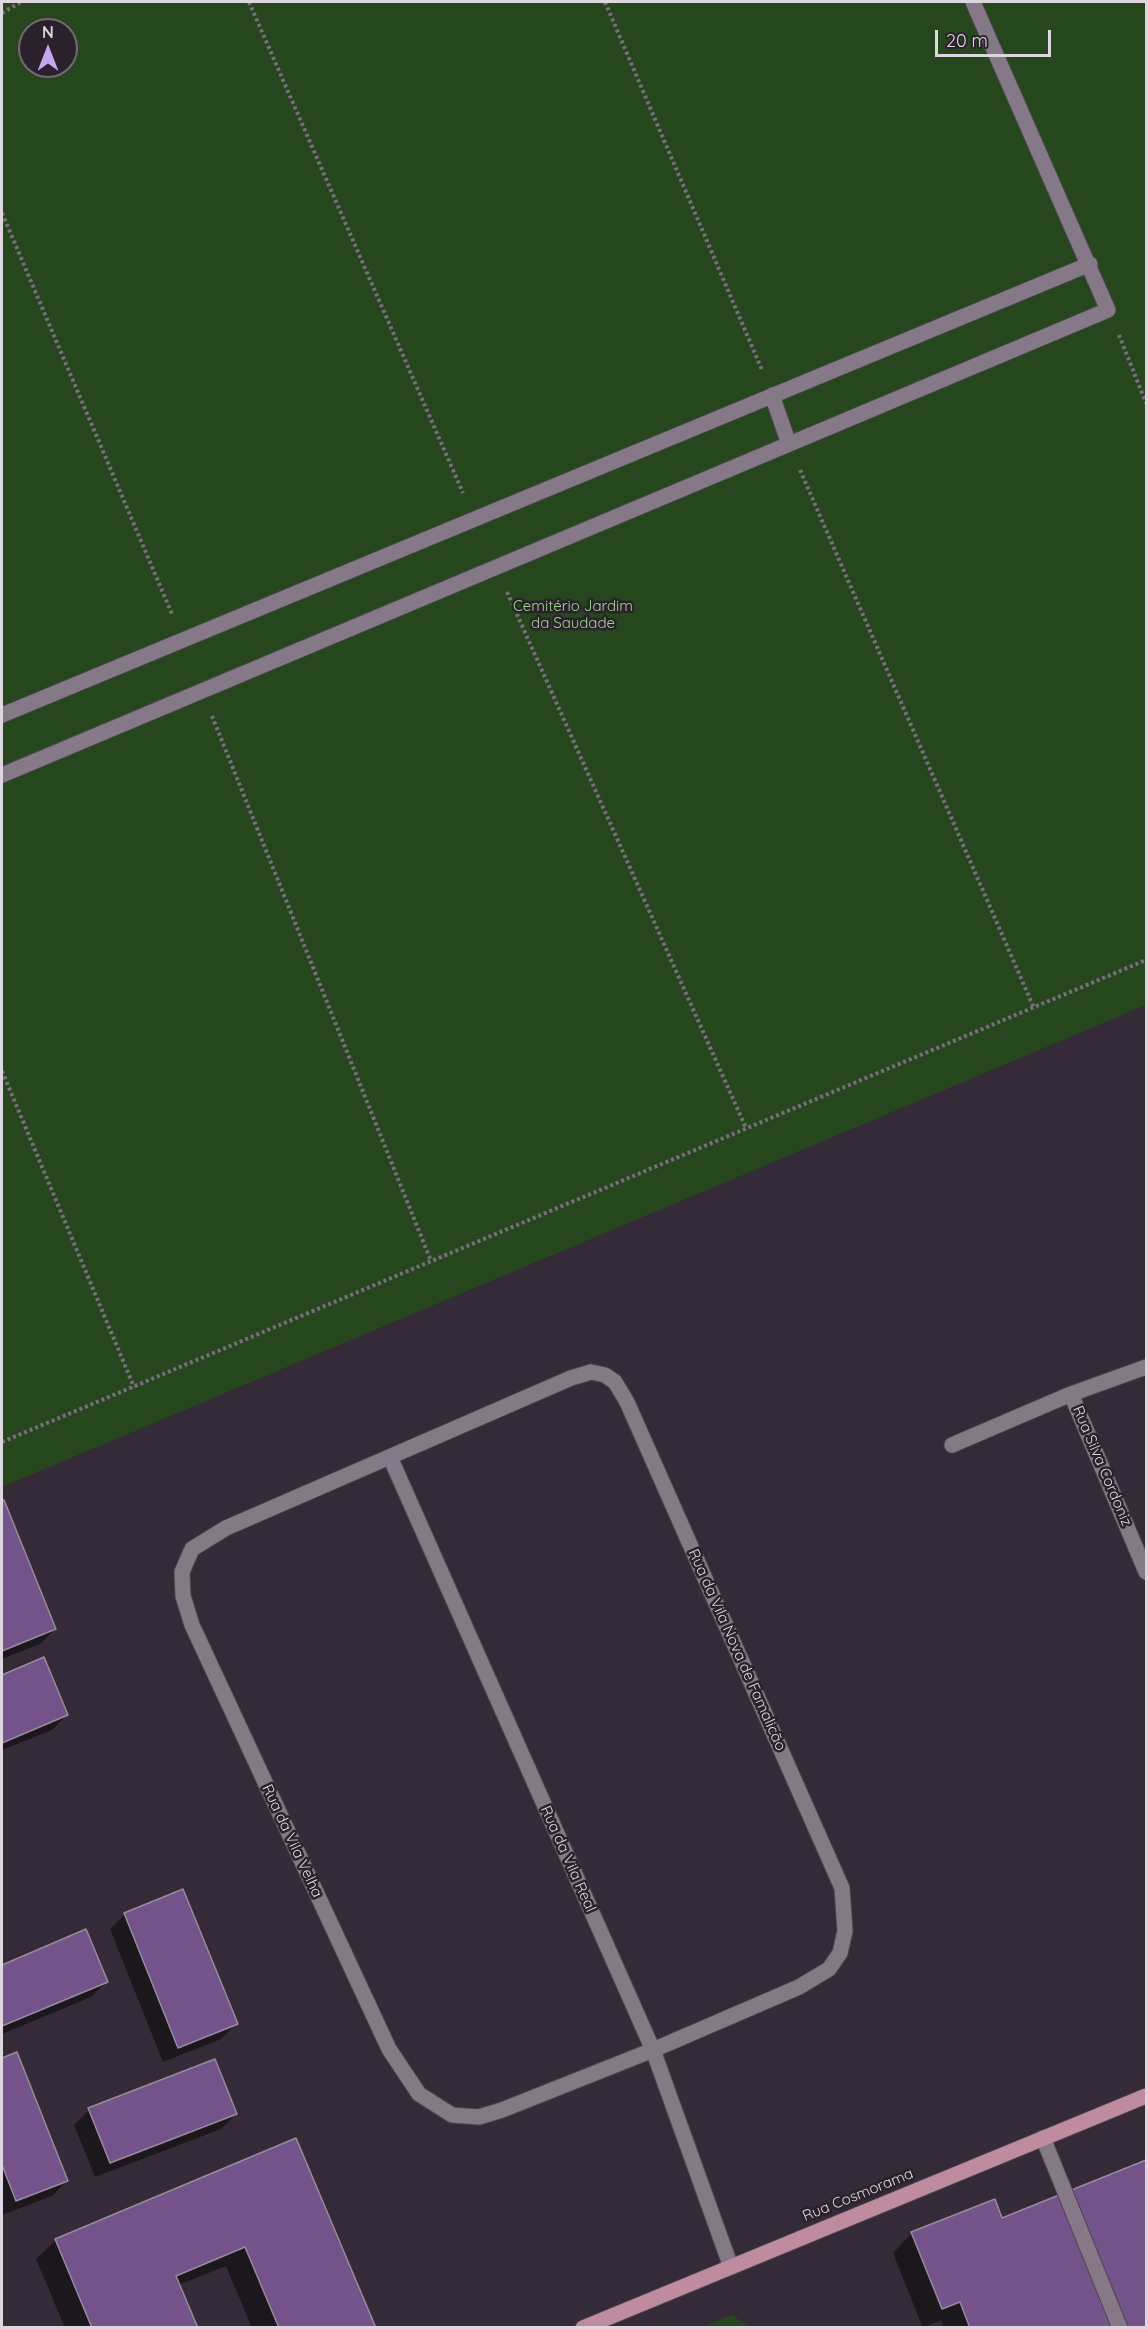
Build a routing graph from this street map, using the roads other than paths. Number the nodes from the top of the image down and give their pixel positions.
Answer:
1 (974, 2) edge
2 (1090, 264) junction
3 (772, 395) junction
4 (789, 444) junction
5 (2, 715) edge
6 (2, 775) edge
7 (1146, 1367) edge
8 (1071, 1394) junction
9 (952, 1445) dead end
10 (390, 1457) junction
11 (1146, 1572) edge
12 (653, 2050) junction
13 (1146, 2096) edge
14 (1043, 2138) junction
15 (731, 2267) junction
16 (583, 2328) edge
17 (1120, 2328) edge

1 - 2 street
2 - 3 street
2 - 4 street
3 - 4 street
3 - 5 street
4 - 6 street
7 - 8 street
8 - 9 street
8 - 11 street, Rua Silva Cordoniz
10 - 12 street, Rua da Vila Real
10 - 12 street, Rua da Vila Velha
10 - 12 street, Rua da Vila Nova de Famalicão
12 - 15 street, Rua da Vila Real
13 - 14 main road, Rua Cosmorama
14 - 15 main road, Rua Cosmorama
14 - 17 street
15 - 16 main road, Rua Cosmorama

